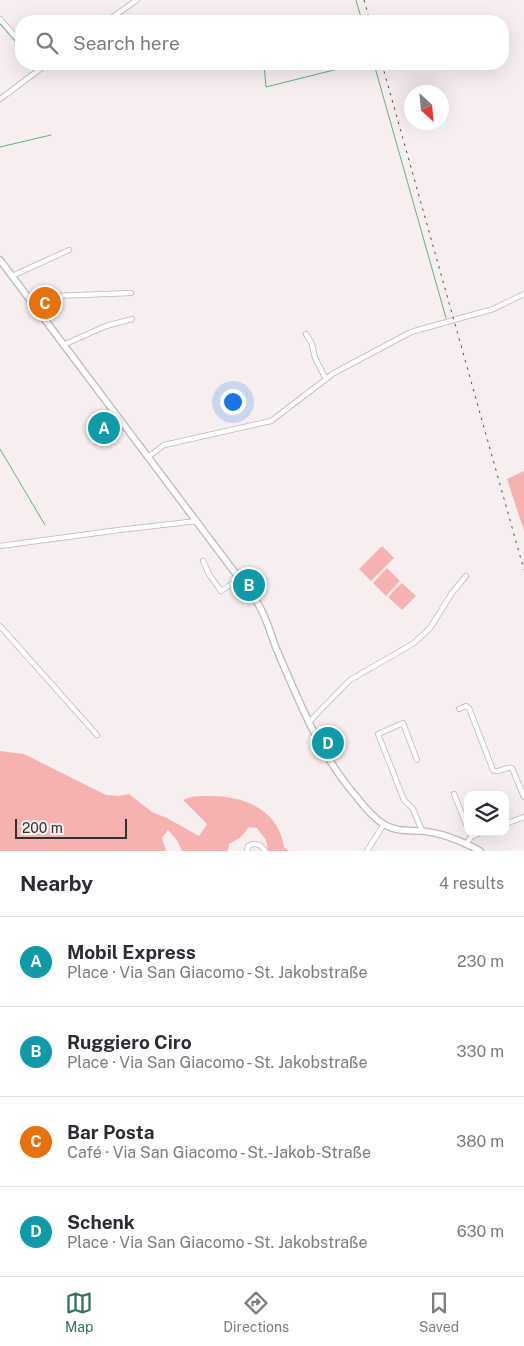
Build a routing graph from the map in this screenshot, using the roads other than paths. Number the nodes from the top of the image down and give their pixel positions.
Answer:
1 (137, 0) edge
2 (116, 15) edge
3 (0, 19) edge
4 (15, 36) edge
5 (37, 70) edge
6 (0, 98) edge
7 (70, 250) dead end
8 (0, 260) edge
9 (12, 276) junction
10 (131, 293) dead end
11 (524, 294) edge
12 (28, 297) junction
13 (132, 319) dead end
14 (306, 334) dead end
15 (63, 345) junction
16 (326, 379) junction
17 (148, 457) junction
18 (197, 521) junction
19 (0, 546) edge
20 (203, 561) dead end
21 (466, 576) dead end
22 (240, 579) junction
23 (0, 626) edge
24 (459, 709) dead end
25 (310, 722) junction
26 (97, 734) dead end
27 (417, 760) dead end
28 (454, 794) dead end
29 (524, 797) edge
30 (524, 818) edge
31 (464, 820) edge
32 (509, 823) edge
33 (384, 824) junction
34 (422, 831) junction
35 (468, 836) edge
36 (467, 844) junction
37 (246, 851) edge
38 (265, 851) edge
39 (367, 851) edge
40 (480, 851) edge

1 - 2 street
3 - 4 street
5 - 6 street
7 - 9 street
8 - 9 street
9 - 12 street
10 - 12 street
11 - 16 street
12 - 15 street
13 - 15 street
14 - 16 street
15 - 17 street
16 - 17 street
17 - 18 street
18 - 19 street
18 - 22 street
20 - 22 street
21 - 25 street
22 - 25 street
23 - 26 street
24 - 29 street
25 - 33 street
27 - 34 street
28 - 31 street
30 - 32 street
33 - 34 street
33 - 39 street
34 - 36 street
35 - 36 street
36 - 40 street
37 - 38 street

